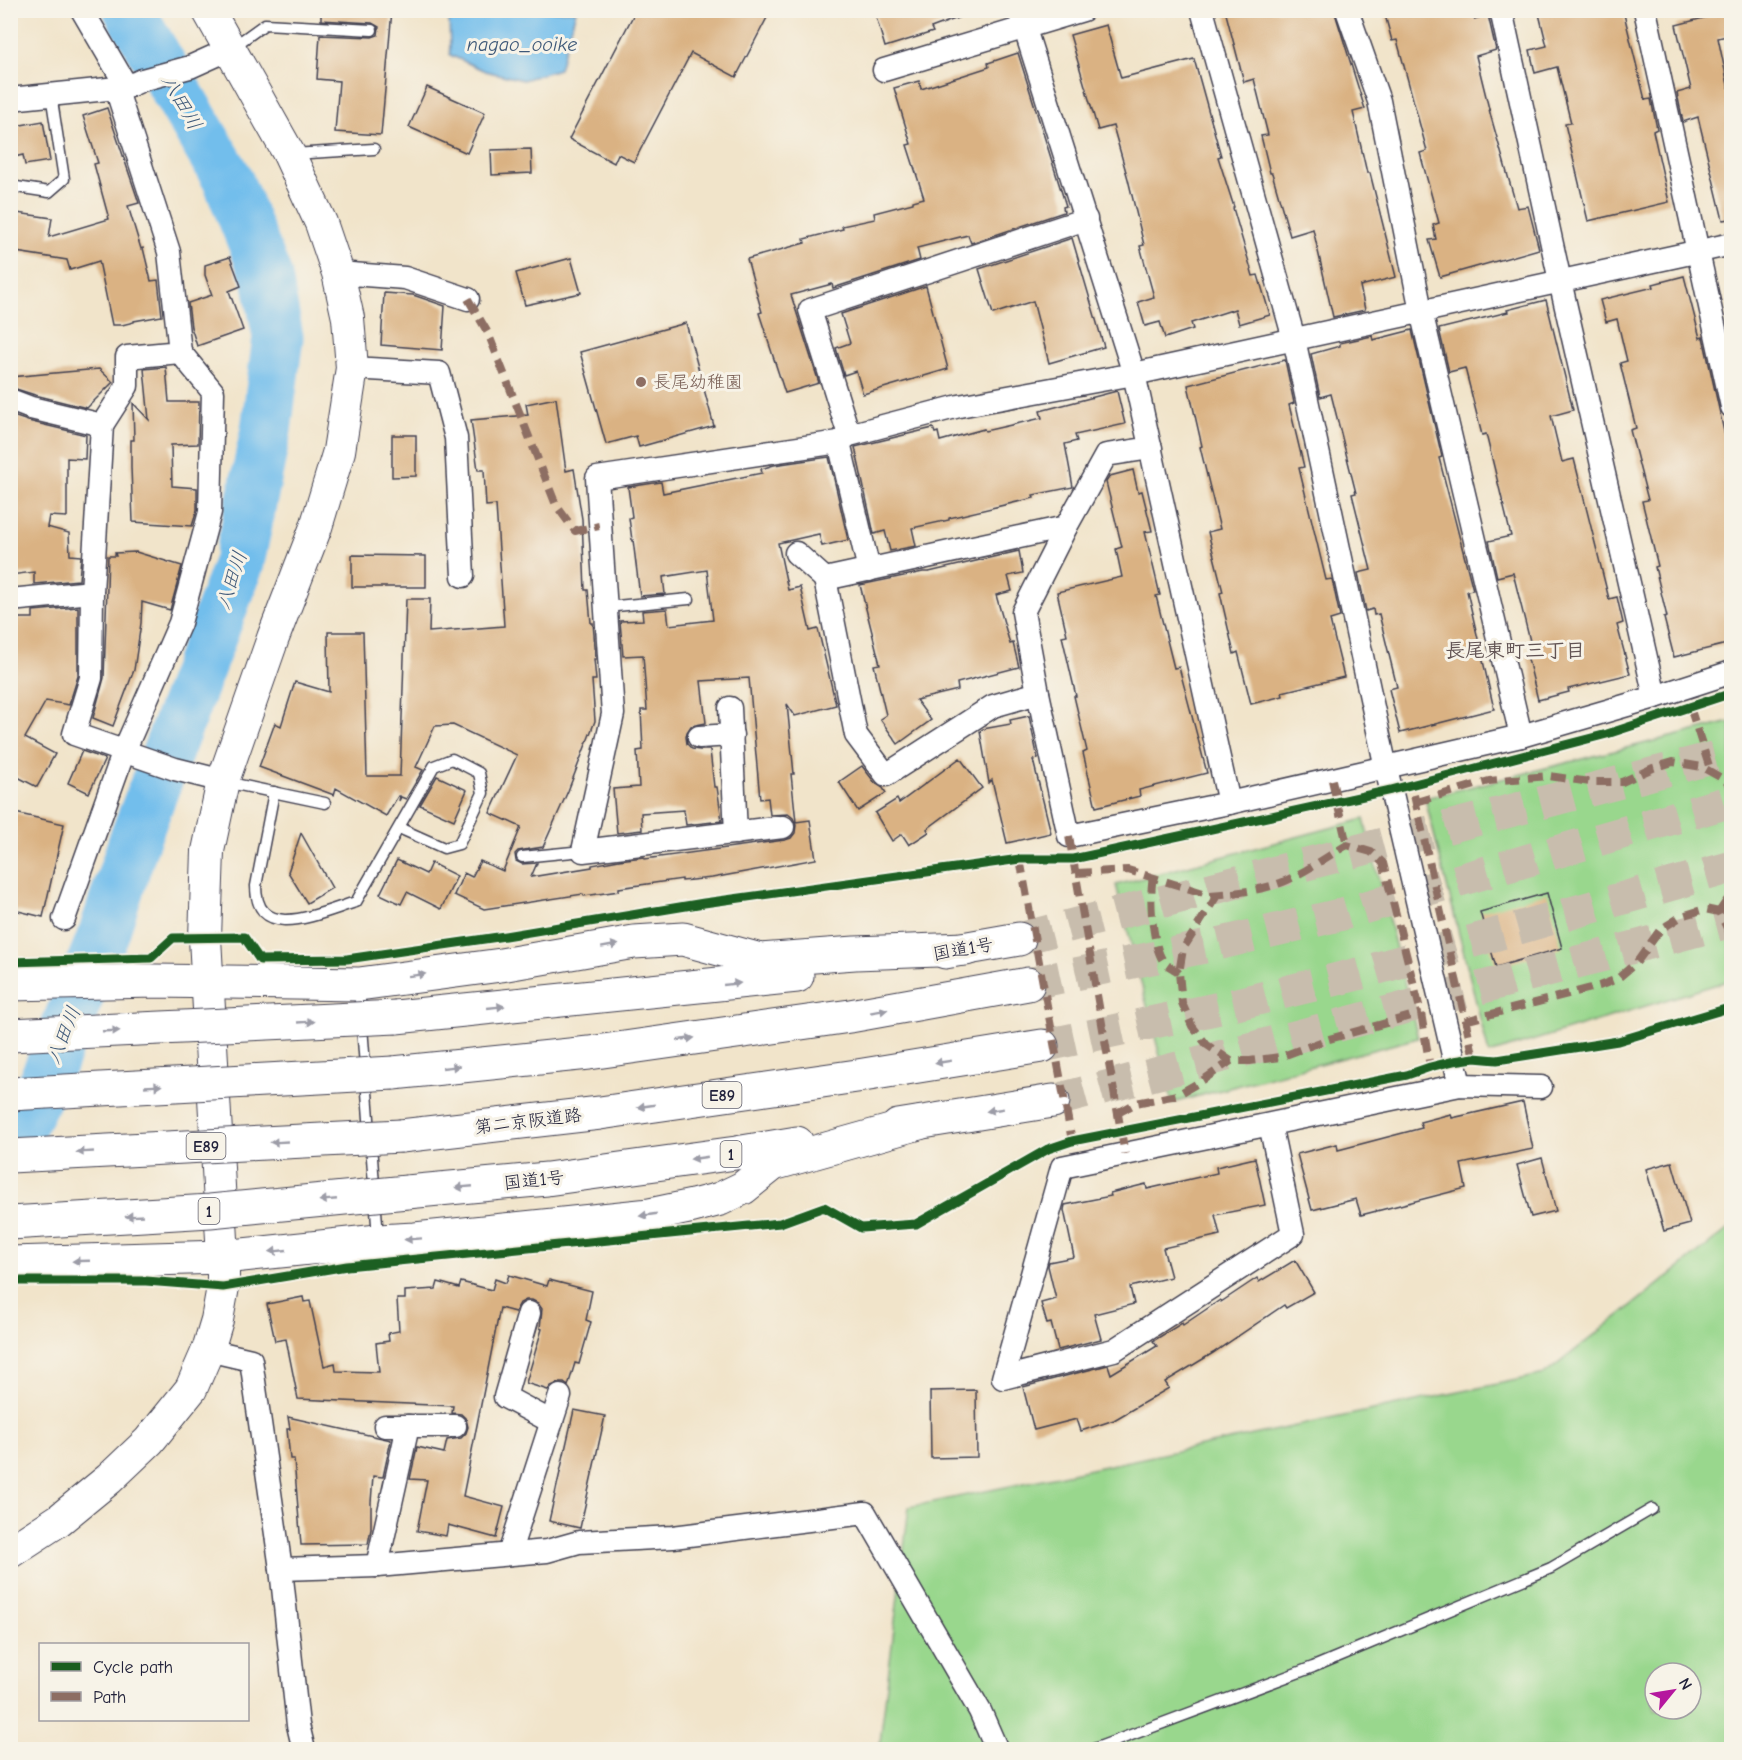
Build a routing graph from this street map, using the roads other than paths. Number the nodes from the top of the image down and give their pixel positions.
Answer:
1 (82, 10) edge
2 (1083, 10) edge
3 (1202, 10) edge
4 (1347, 10) edge
5 (1501, 10) edge
6 (1645, 10) edge
7 (215, 13) edge
8 (1023, 19) edge
9 (372, 30) dead end
10 (230, 49) junction
11 (884, 70) dead end
12 (128, 85) junction
13 (51, 94) junction
14 (12, 96) edge
15 (374, 149) dead end
16 (289, 154) junction
17 (10, 186) edge
18 (1086, 219) junction
19 (1731, 244) edge
20 (1696, 251) junction
21 (338, 273) junction
22 (1560, 281) junction
23 (468, 299) dead end
24 (1421, 311) junction
25 (1294, 339) junction
26 (180, 352) junction
27 (352, 368) junction
28 (1134, 374) junction
29 (10, 400) edge
30 (1731, 407) edge
31 (102, 425) junction
32 (844, 438) junction
33 (1151, 448) junction
34 (1066, 527) junction
35 (796, 554) dead end
36 (869, 570) junction
37 (463, 576) dead end
38 (825, 579) junction
39 (92, 592) junction
40 (689, 599) dead end
41 (10, 600) edge
42 (606, 607) junction
43 (1731, 672) edge
44 (1038, 693) junction
45 (1655, 697) junction
46 (730, 708) dead end
47 (732, 735) junction
48 (1521, 736) junction
49 (699, 737) dead end
50 (132, 754) junction
51 (1386, 768) junction
52 (223, 781) junction
53 (274, 792) junction
54 (325, 803) dead end
55 (1229, 803) junction
56 (783, 827) dead end
57 (399, 828) junction
58 (736, 833) junction
59 (583, 851) junction
60 (522, 856) dead end
61 (64, 919) dead end
62 (1019, 939) tunnel mouth
63 (966, 949) junction
64 (207, 982) junction
65 (10, 984) edge
66 (359, 984) junction
67 (1028, 984) tunnel mouth
68 (10, 1035) edge
69 (1042, 1046) tunnel mouth
70 (1460, 1085) junction
71 (1541, 1087) dead end
72 (10, 1094) edge
73 (1053, 1101) tunnel mouth
74 (919, 1123) junction
75 (1270, 1124) junction
76 (10, 1156) edge
77 (10, 1222) edge
78 (378, 1241) junction
79 (223, 1257) junction
80 (10, 1263) edge
81 (529, 1313) dead end
82 (208, 1350) junction
83 (560, 1396) dead end
84 (552, 1422) junction
85 (385, 1426) dead end
86 (408, 1426) junction
87 (455, 1426) dead end
88 (1652, 1509) dead end
89 (10, 1552) edge
90 (509, 1554) junction
91 (377, 1566) junction
92 (281, 1569) junction
93 (304, 1749) edge
94 (997, 1749) edge
95 (1091, 1749) edge

1 - 12 street
2 - 8 street
3 - 25 street
4 - 24 street
5 - 22 street
6 - 20 street
7 - 10 street
8 - 11 street
8 - 18 street
9 - 10 lane
10 - 12 street
10 - 16 street
12 - 13 street
12 - 26 street
13 - 14 street
13 - 17 lane
15 - 16 lane
16 - 21 street
18 - 28 street
18 - 32 street
19 - 20 street
20 - 22 street
20 - 30 street
21 - 23 street
21 - 27 street
22 - 24 street
22 - 45 street
24 - 25 street
24 - 48 street
25 - 28 street
25 - 51 street
26 - 31 street
26 - 50 street
27 - 37 street
27 - 52 street
28 - 32 street
28 - 33 street
29 - 31 street
31 - 39 street
32 - 36 street
32 - 42 street
33 - 34 street
33 - 55 street
34 - 36 street
34 - 44 street
35 - 38 street
36 - 38 street
38 - 44 street
39 - 41 street
39 - 50 street
40 - 42 lane
42 - 59 street
43 - 45 street
44 - 55 street
45 - 48 street
46 - 47 street
47 - 49 street
47 - 58 street
48 - 51 street
50 - 52 street
50 - 61 street
51 - 55 street
51 - 70 street
52 - 53 lane
52 - 64 street
53 - 54 lane
53 - 57 lane
56 - 58 street
57 - 57 lane
58 - 59 street
59 - 60 lane
62 - 63 highway, 国道1号
66 -> 63 highway
68 -> 63 highway, 国道1号, bridge
64 - 65 highway
64 - 66 highway
64 - 79 street
66 - 78 lane
72 -> 67 highway, bridge
69 -> 76 highway, 第二京阪道路 / E89, bridge
70 - 71 street
70 - 75 street
73 -> 74 highway, 国道1号 / 1
74 -> 77 highway, 国道1号 / 1, bridge
74 -> 78 highway
75 - 75 street
78 -> 79 highway
79 -> 80 highway
79 - 82 street
81 - 84 street
82 - 89 street
82 - 92 street
83 - 84 street
84 - 90 street
85 - 86 street
86 - 87 street
86 - 91 street
88 - 95 lane
90 - 91 street
90 - 94 street
91 - 92 street
92 - 93 street

